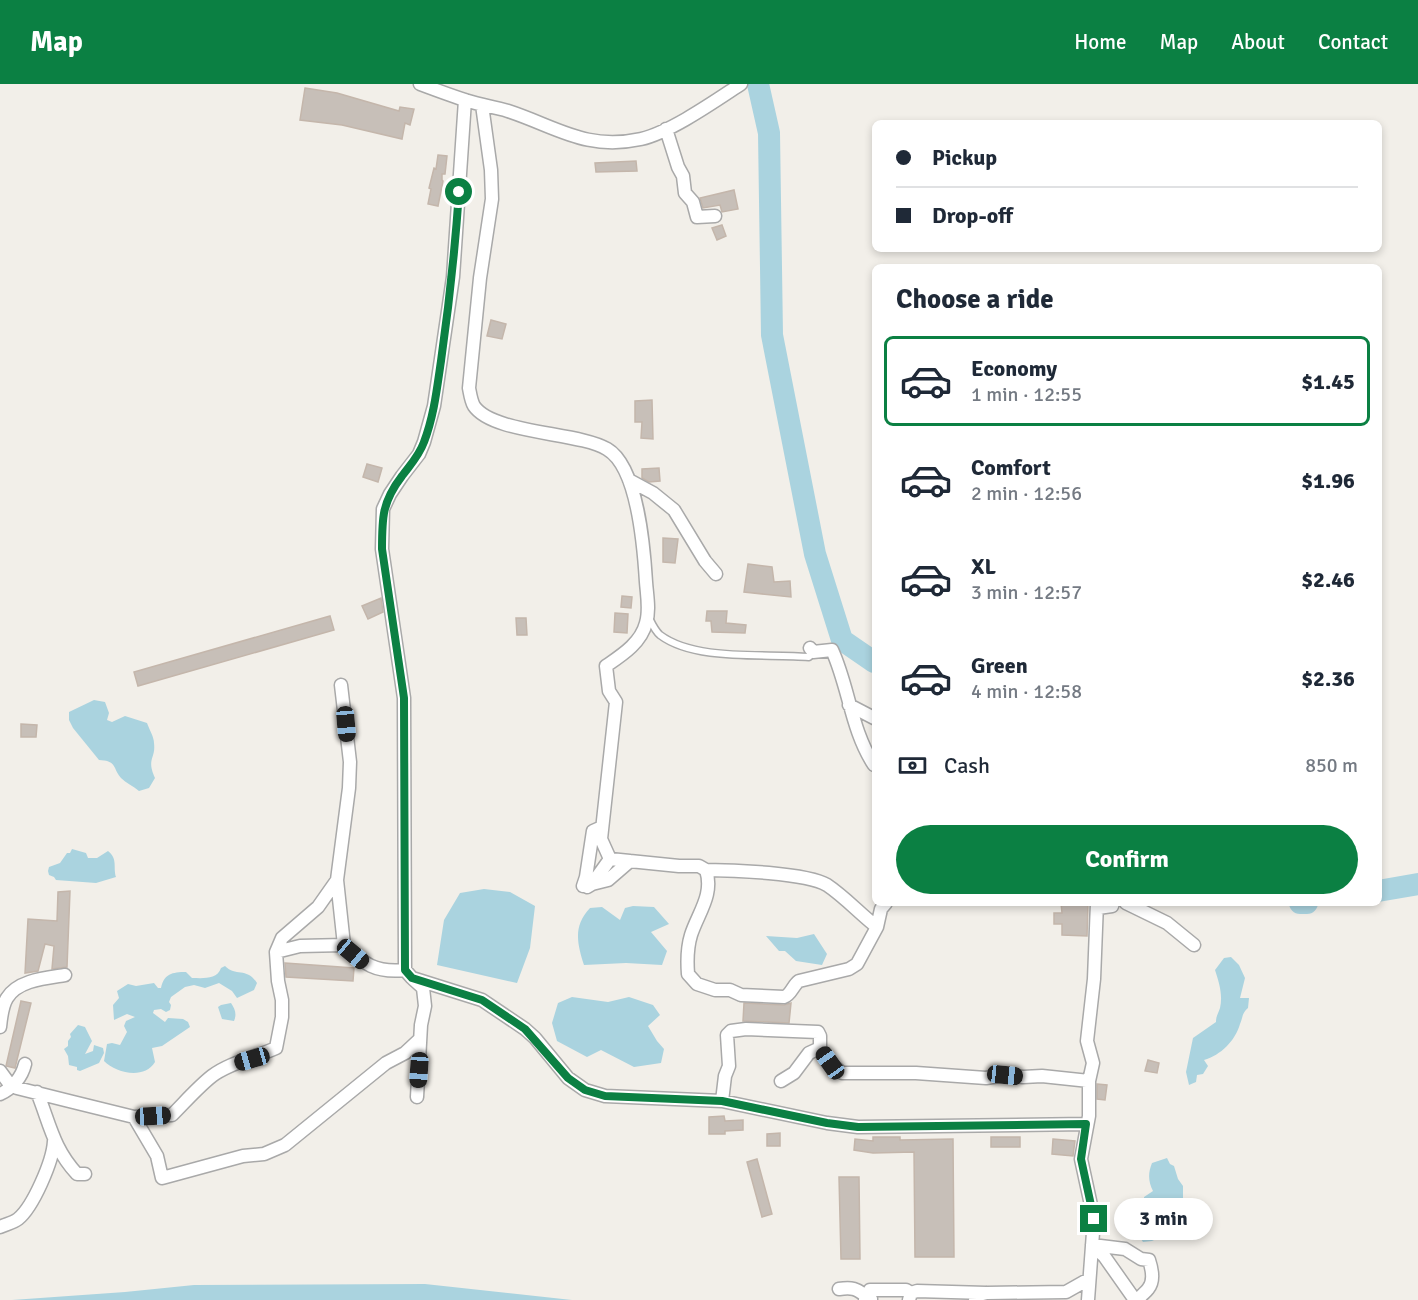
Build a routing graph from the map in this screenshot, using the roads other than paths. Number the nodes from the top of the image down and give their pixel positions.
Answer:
1 (420, 84) edge
2 (741, 84) edge
3 (465, 100) junction
4 (482, 105) junction
5 (666, 129) junction
6 (715, 216) dead end
7 (629, 480) junction
8 (716, 574) dead end
9 (648, 616) junction
10 (811, 650) joint
11 (341, 686) dead end
12 (849, 705) junction
13 (872, 717) edge
14 (872, 761) edge
15 (602, 827) junction
16 (609, 859) junction
17 (630, 861) junction
18 (706, 870) junction
19 (337, 880) junction
20 (592, 884) junction
21 (883, 906) edge
22 (1097, 906) edge
23 (1132, 906) edge
24 (863, 916) junction
25 (877, 927) junction
26 (344, 945) junction
27 (867, 945) junction
28 (1194, 945) dead end
29 (276, 952) junction
30 (409, 974) junction
31 (65, 975) dead end
32 (0, 1027) edge
33 (420, 1039) junction
34 (820, 1048) junction
35 (25, 1064) dead end
36 (0, 1071) edge
37 (781, 1081) dead end
38 (1089, 1081) junction
39 (12, 1085) junction
40 (37, 1092) junction
41 (0, 1094) edge
42 (417, 1097) dead end
43 (722, 1101) junction
44 (134, 1117) junction
45 (1086, 1124) junction
46 (54, 1141) junction
47 (85, 1174) dead end
48 (0, 1227) edge
49 (1092, 1245) junction
50 (1089, 1279) junction
51 (839, 1289) dead end
52 (987, 1293) junction
53 (910, 1296) edge
54 (1065, 1298) edge
55 (867, 1299) edge
56 (975, 1300) edge
57 (1088, 1300) edge
58 (1136, 1300) edge

1 - 3 street
2 - 5 street
3 - 4 street
3 - 30 street
4 - 5 street
4 - 7 street
5 - 6 street
7 - 8 street
7 - 9 street
9 - 10 lane
9 - 15 street
10 - 12 street
11 - 19 street
12 - 13 street
12 - 14 street
15 - 16 street
15 - 20 street
16 - 17 street
16 - 20 street
17 - 18 street
17 - 20 street
18 - 24 street
18 - 27 street
19 - 26 street
19 - 29 street
21 - 25 street
22 - 38 street
23 - 28 street
24 - 25 street
24 - 27 street
25 - 27 street
26 - 29 street
26 - 30 street
29 - 44 street
30 - 33 street
30 - 43 street
31 - 32 street
33 - 42 street
33 - 44 street
34 - 37 street
34 - 38 street
34 - 43 street
35 - 39 street
36 - 39 street
38 - 45 street
39 - 40 street
39 - 41 street
40 - 44 street
40 - 46 street
43 - 45 street
45 - 49 street
46 - 47 street
46 - 48 street
49 - 50 street
49 - 58 street
49 - 58 street
50 - 54 street
50 - 57 street
51 - 55 street
52 - 53 street
52 - 54 street
52 - 56 street
53 - 55 street

